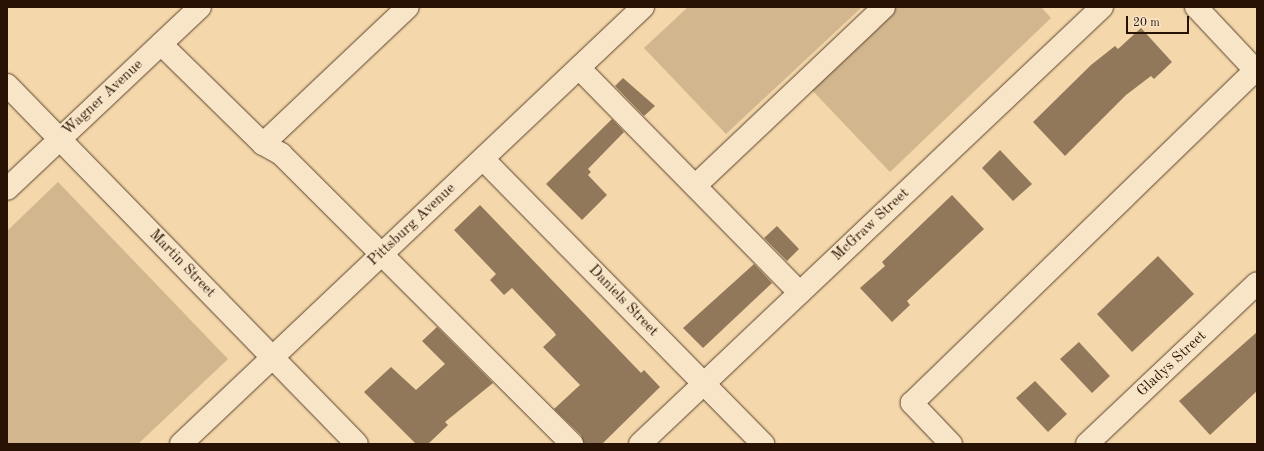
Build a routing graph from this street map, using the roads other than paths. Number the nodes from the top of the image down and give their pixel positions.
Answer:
1 (200, 7) edge
2 (408, 7) edge
3 (643, 7) edge
4 (884, 7) edge
5 (1102, 7) edge
6 (1196, 7) edge
7 (161, 44) junction
8 (579, 68) junction
9 (1257, 70) edge
10 (7, 85) edge
11 (60, 139) junction
12 (263, 144) junction
13 (483, 159) junction
14 (695, 186) junction
15 (7, 189) edge
16 (382, 254) junction
17 (1257, 283) edge
18 (800, 293) junction
19 (273, 358) junction
20 (704, 383) junction
21 (181, 444) edge
22 (357, 444) edge
23 (572, 444) edge
24 (640, 444) edge
25 (763, 444) edge
26 (951, 444) edge
27 (1087, 444) edge

1 - 7 street, Wagner Avenue
2 - 12 street
3 - 8 street, Pittsburg Avenue
4 - 14 street
5 - 18 street, McGraw Street
6 - 9 street
7 - 11 street, Wagner Avenue
7 - 12 street
8 - 13 street, Pittsburg Avenue
8 - 14 street
9 - 26 street
10 - 11 street, Martin Street
11 - 15 street, Wagner Avenue
11 - 19 street, Martin Street
12 - 16 street
13 - 16 street, Pittsburg Avenue
13 - 20 street, Daniels Street
14 - 18 street
16 - 19 street, Pittsburg Avenue
16 - 23 street
17 - 27 street, Gladys Street
18 - 20 street, McGraw Street
19 - 21 street, Pittsburg Avenue
19 - 22 street, Martin Street
20 - 24 street, McGraw Street
20 - 25 street, Daniels Street

